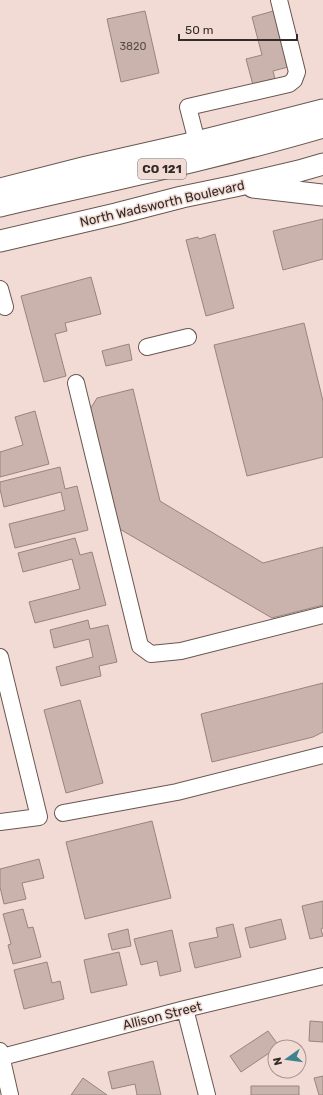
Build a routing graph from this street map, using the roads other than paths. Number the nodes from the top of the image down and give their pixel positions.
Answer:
1 (279, 0) edge
2 (323, 110) edge
3 (323, 127) edge
4 (197, 142) junction
5 (323, 164) edge
6 (239, 185) junction
7 (0, 189) edge
8 (323, 195) edge
9 (0, 206) edge
10 (0, 241) edge
11 (0, 289) edge
12 (5, 307) dead end
13 (188, 337) dead end
14 (148, 347) dead end
15 (76, 383) dead end
16 (323, 615) edge
17 (0, 658) edge
18 (323, 755) edge
19 (63, 813) dead end
20 (0, 822) edge
21 (323, 976) edge
22 (185, 1009) junction
23 (1, 1054) edge
24 (10, 1095) edge
25 (207, 1095) edge

1 - 4 street
2 - 4 main road
3 - 9 main road, CO 121
4 - 7 main road
5 - 6 main road, North Wadsworth Boulevard / CO 121
6 - 8 main road
6 - 10 main road, North Wadsworth Boulevard / CO 121
11 - 12 street
13 - 14 street
15 - 16 street
17 - 20 street
18 - 19 street
21 - 22 street, Allison Street
22 - 23 street, Allison Street
22 - 25 street
23 - 24 street

